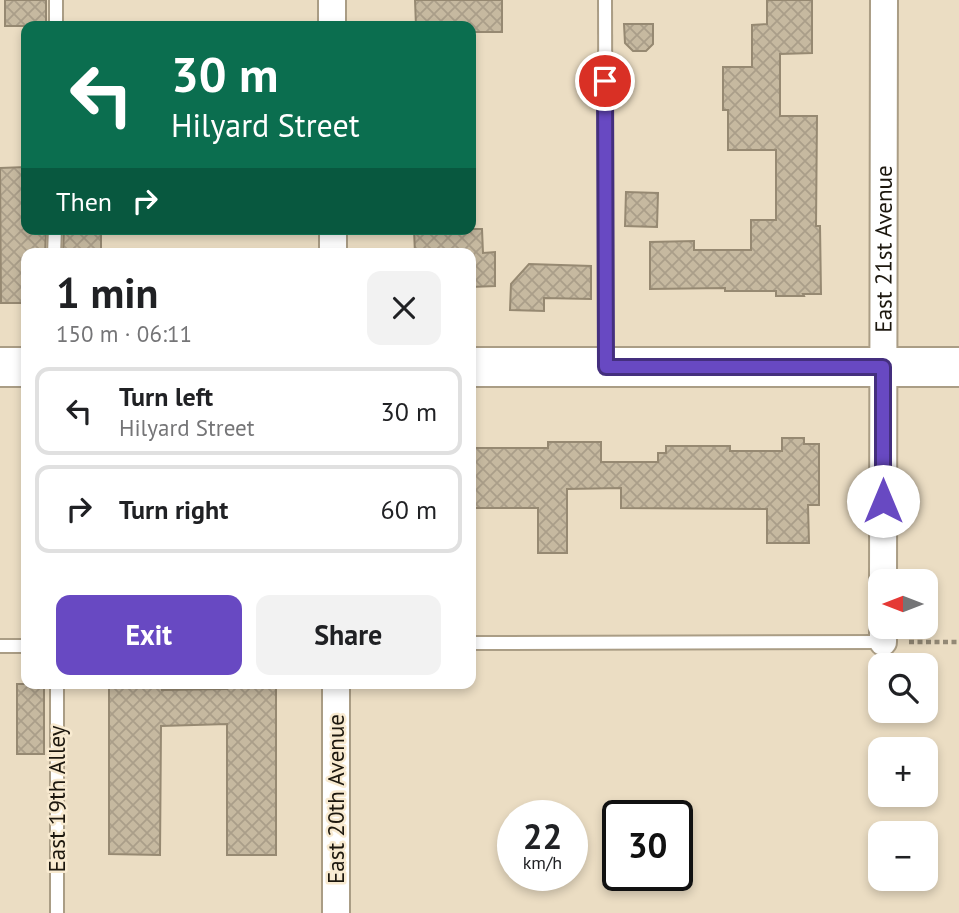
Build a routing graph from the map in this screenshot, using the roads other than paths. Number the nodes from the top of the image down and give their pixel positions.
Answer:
1 (56, 0) edge
2 (332, 0) edge
3 (605, 0) edge
4 (884, 0) edge
5 (56, 21) edge
6 (332, 21) edge
7 (0, 367) edge
8 (21, 367) edge
9 (476, 367) edge
10 (606, 367) junction
11 (883, 367) junction
12 (959, 368) edge
13 (883, 569) edge
14 (868, 634) edge
15 (476, 643) edge
16 (0, 646) edge
17 (21, 646) edge
18 (57, 689) edge
19 (336, 689) edge
20 (57, 913) edge
21 (336, 913) edge

1 - 5 lane
2 - 6 street
3 - 10 lane
4 - 11 street, East 21st Avenue
7 - 8 main road
9 - 10 main road
10 - 11 main road
11 - 12 main road
11 - 13 street, East 21st Avenue
14 - 15 lane
16 - 17 lane
18 - 20 lane, East 19th Alley
19 - 21 street, East 20th Avenue

